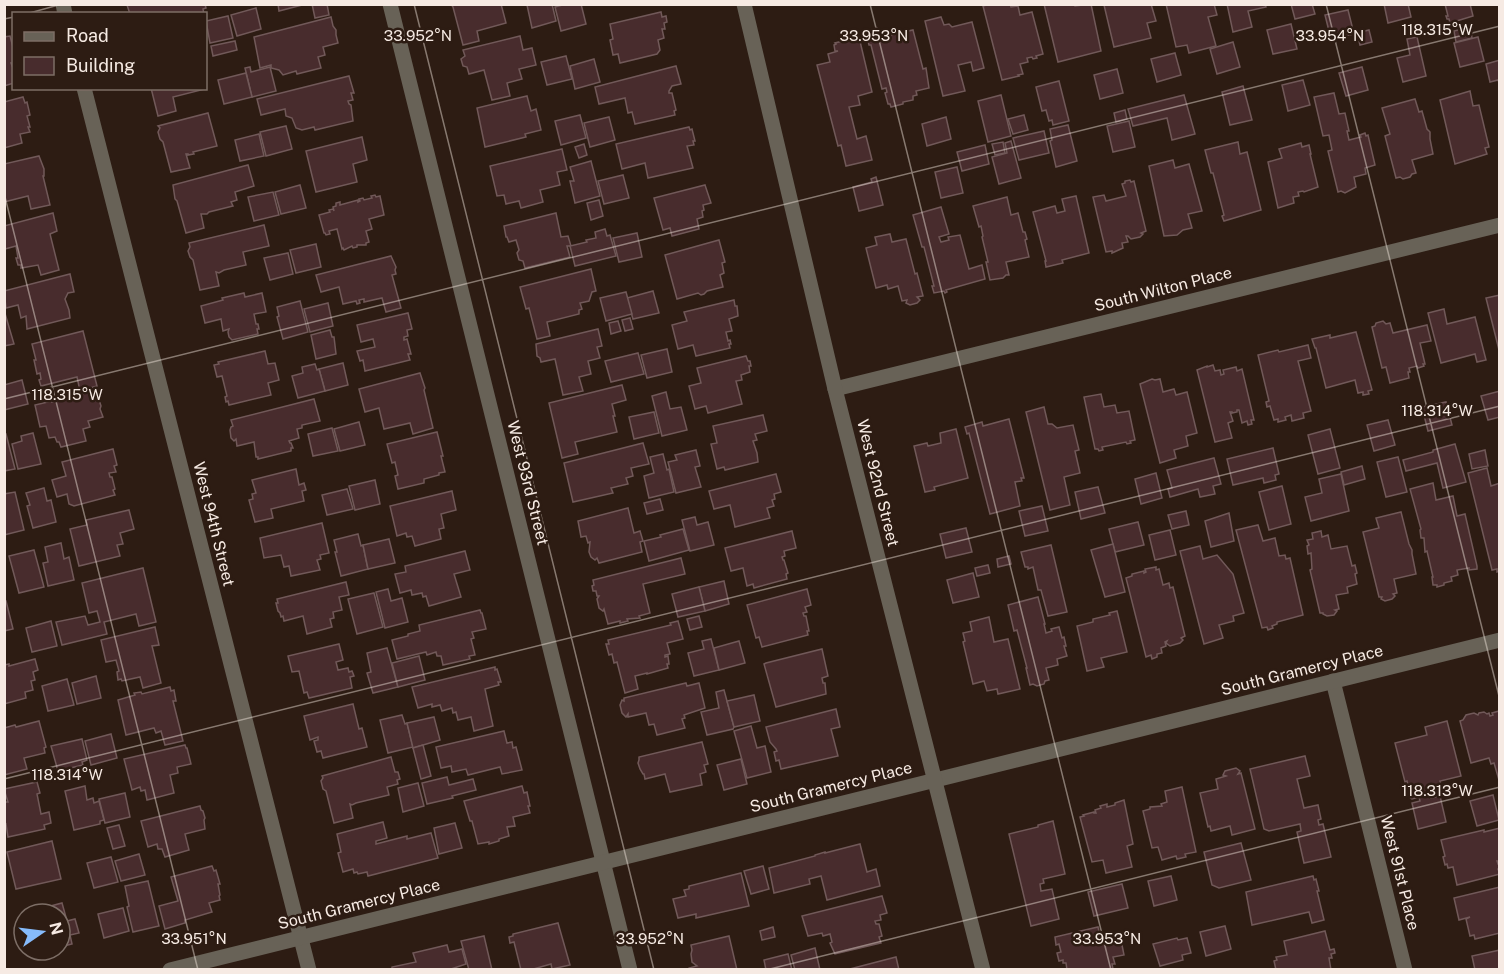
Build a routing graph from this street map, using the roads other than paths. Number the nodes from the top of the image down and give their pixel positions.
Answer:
1 (390, 4) edge
2 (744, 4) edge
3 (85, 90) edge
4 (1500, 225) edge
5 (835, 389) junction
6 (1500, 640) edge
7 (1333, 681) junction
8 (936, 780) junction
9 (603, 862) junction
10 (301, 937) junction
11 (170, 969) edge
12 (309, 969) edge
13 (630, 969) edge
14 (983, 969) edge
15 (1405, 969) edge

1 - 9 street, West 93rd Street
2 - 5 street, West 92nd Street
3 - 10 street, West 94th Street
4 - 5 street, South Wilton Place
5 - 8 street, West 92nd Street
6 - 7 street, South Gramercy Place
7 - 8 street, South Gramercy Place
7 - 15 street, West 91st Place
8 - 9 street, South Gramercy Place
8 - 14 street, West 92nd Street
9 - 10 street, South Gramercy Place
9 - 13 street, West 93rd Street
10 - 11 street, South Gramercy Place
10 - 12 street, West 94th Street

